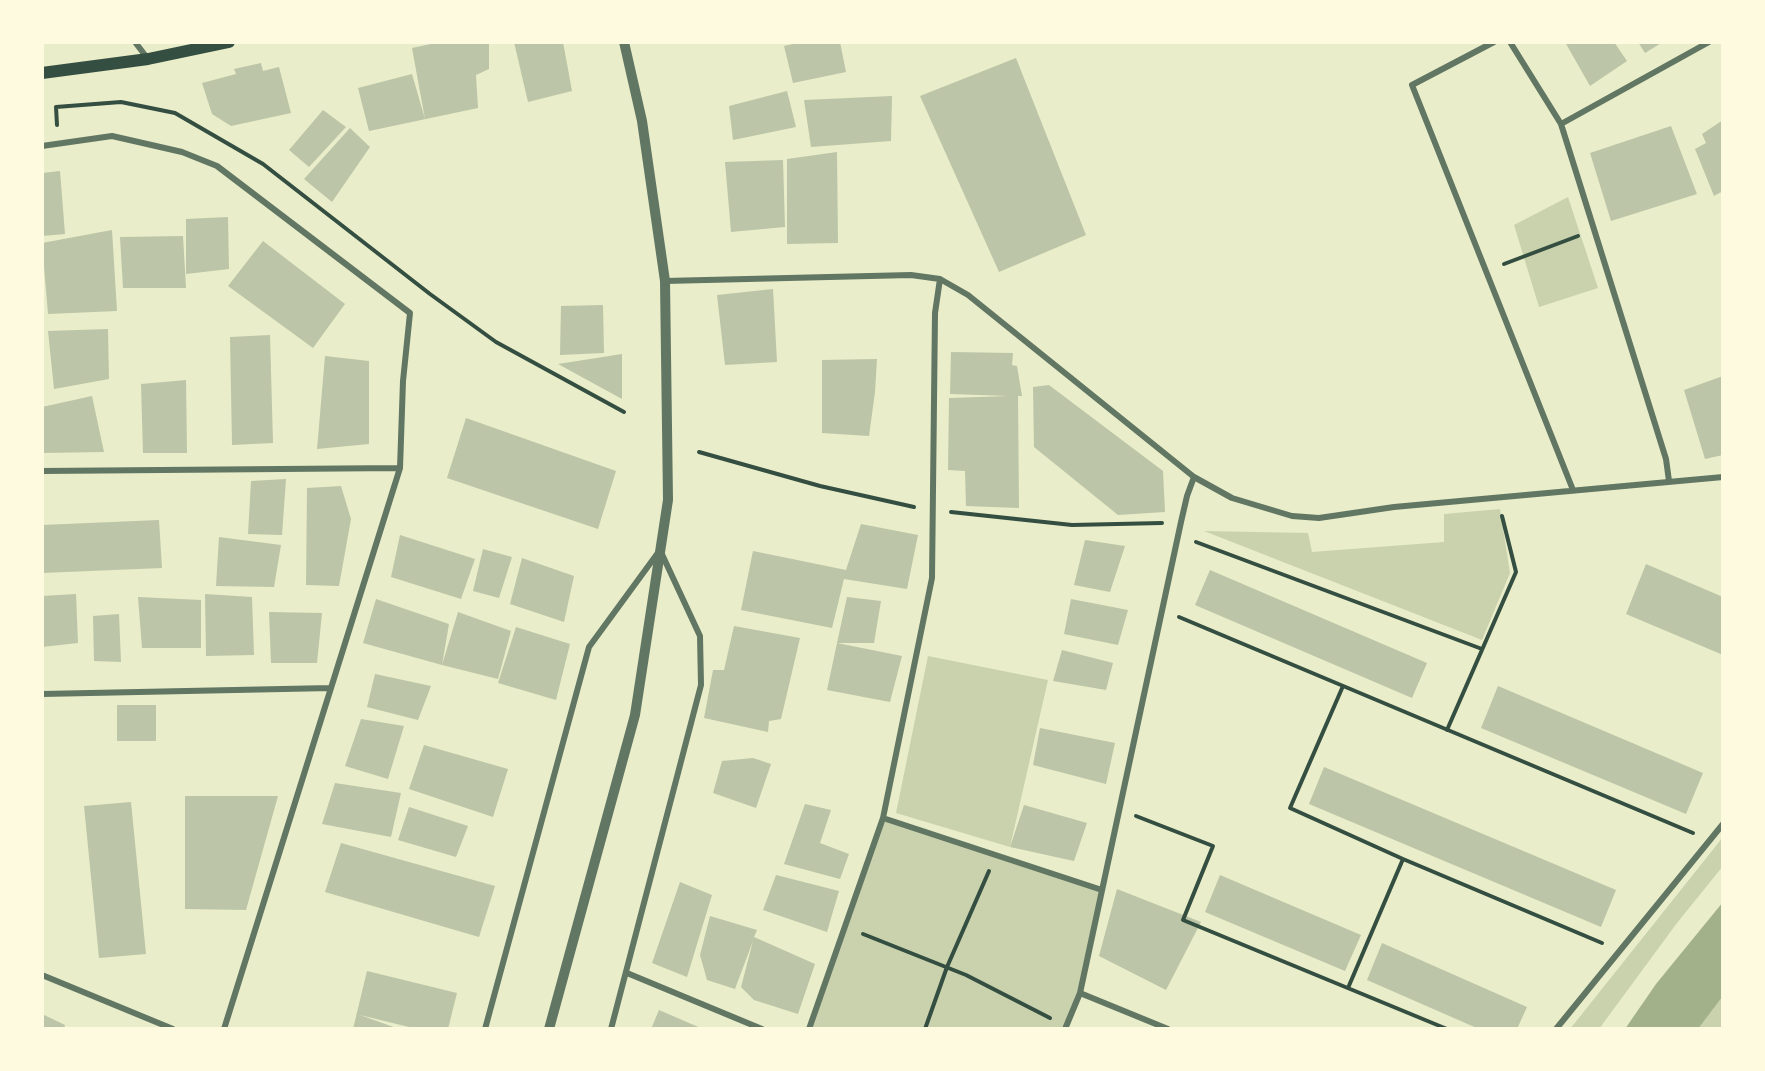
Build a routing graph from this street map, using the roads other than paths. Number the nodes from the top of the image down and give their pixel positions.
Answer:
1 (135, 42) edge
2 (229, 42) edge
3 (624, 42) edge
4 (1494, 42) edge
5 (1510, 42) edge
6 (1709, 42) edge
7 (148, 59) junction
8 (42, 73) edge
9 (1561, 124) junction
10 (42, 146) edge
11 (940, 279) junction
12 (665, 281) junction
13 (400, 468) junction
14 (42, 471) edge
15 (1194, 477) junction
16 (1723, 477) edge
17 (1669, 481) junction
18 (1573, 490) junction
19 (660, 550) junction
20 (331, 688) junction
21 (42, 694) edge
22 (883, 818) junction
23 (1723, 824) edge
24 (1102, 890) junction
25 (627, 973) junction
26 (42, 975) edge
27 (1080, 993) junction
28 (173, 1029) edge
29 (224, 1029) edge
30 (485, 1029) edge
31 (549, 1029) edge
32 (611, 1029) edge
33 (762, 1029) edge
34 (809, 1029) edge
35 (1065, 1029) edge
36 (1168, 1029) edge
37 (1556, 1029) edge

1 - 7 street
2 - 7 main road
3 - 12 street
4 - 18 street
5 - 9 street
6 - 9 street
7 - 8 main road
9 - 17 street
10 - 13 street
11 - 12 street
11 - 15 street
11 - 22 street
12 - 19 street
13 - 14 street
13 - 20 street
15 - 18 street
15 - 24 street
16 - 17 street
17 - 18 street
19 - 25 street
19 - 30 street
19 - 31 street
20 - 21 street
20 - 29 street
22 - 24 street
22 - 34 street
23 - 37 street
24 - 27 street
25 - 32 street
25 - 33 street
26 - 28 street
27 - 35 street
27 - 36 street

